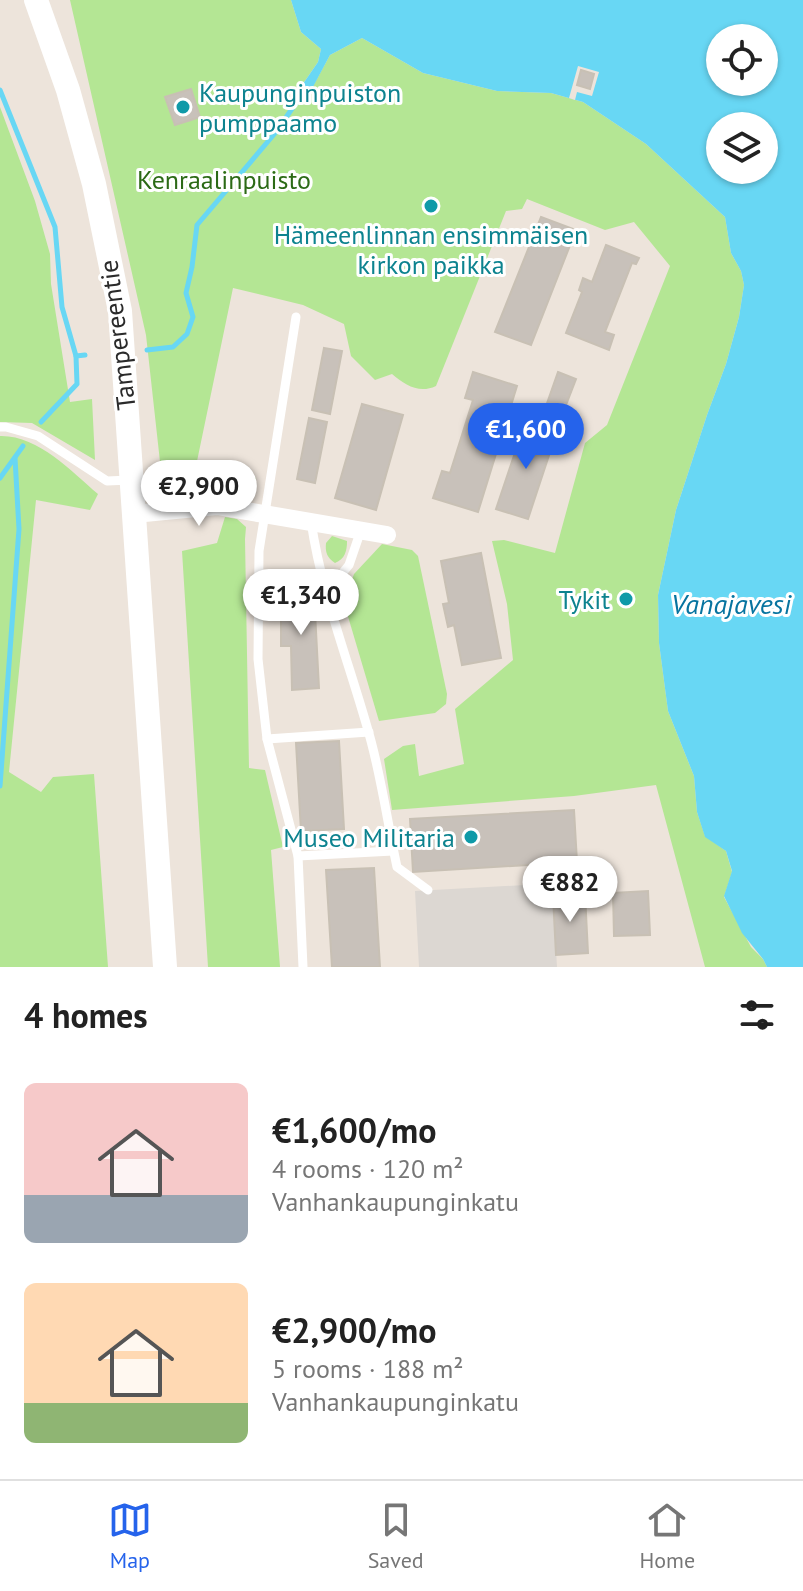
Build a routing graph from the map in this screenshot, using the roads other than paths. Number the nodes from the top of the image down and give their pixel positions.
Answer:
1 (36, 0) edge
2 (296, 317) dead end
3 (0, 427) edge
4 (130, 480) junction
5 (263, 513) junction
6 (134, 514) junction
7 (311, 521) junction
8 (361, 530) junction
9 (387, 535) dead end
10 (326, 593) junction
11 (369, 732) junction
12 (267, 739) junction
13 (393, 851) junction
14 (298, 856) junction
15 (428, 890) dead end
16 (165, 967) edge
17 (303, 967) edge

1 - 4 main road, Tampereentie
2 - 5 lane
3 - 4 lane
4 - 6 main road, Tampereentie
5 - 6 street
5 - 7 street
5 - 12 lane
6 - 16 main road, Tampereentie
7 - 8 street
7 - 10 lane
8 - 9 street
8 - 10 lane
10 - 11 lane
11 - 12 lane
11 - 13 lane
12 - 14 lane
13 - 14 lane
13 - 15 lane
14 - 17 lane

